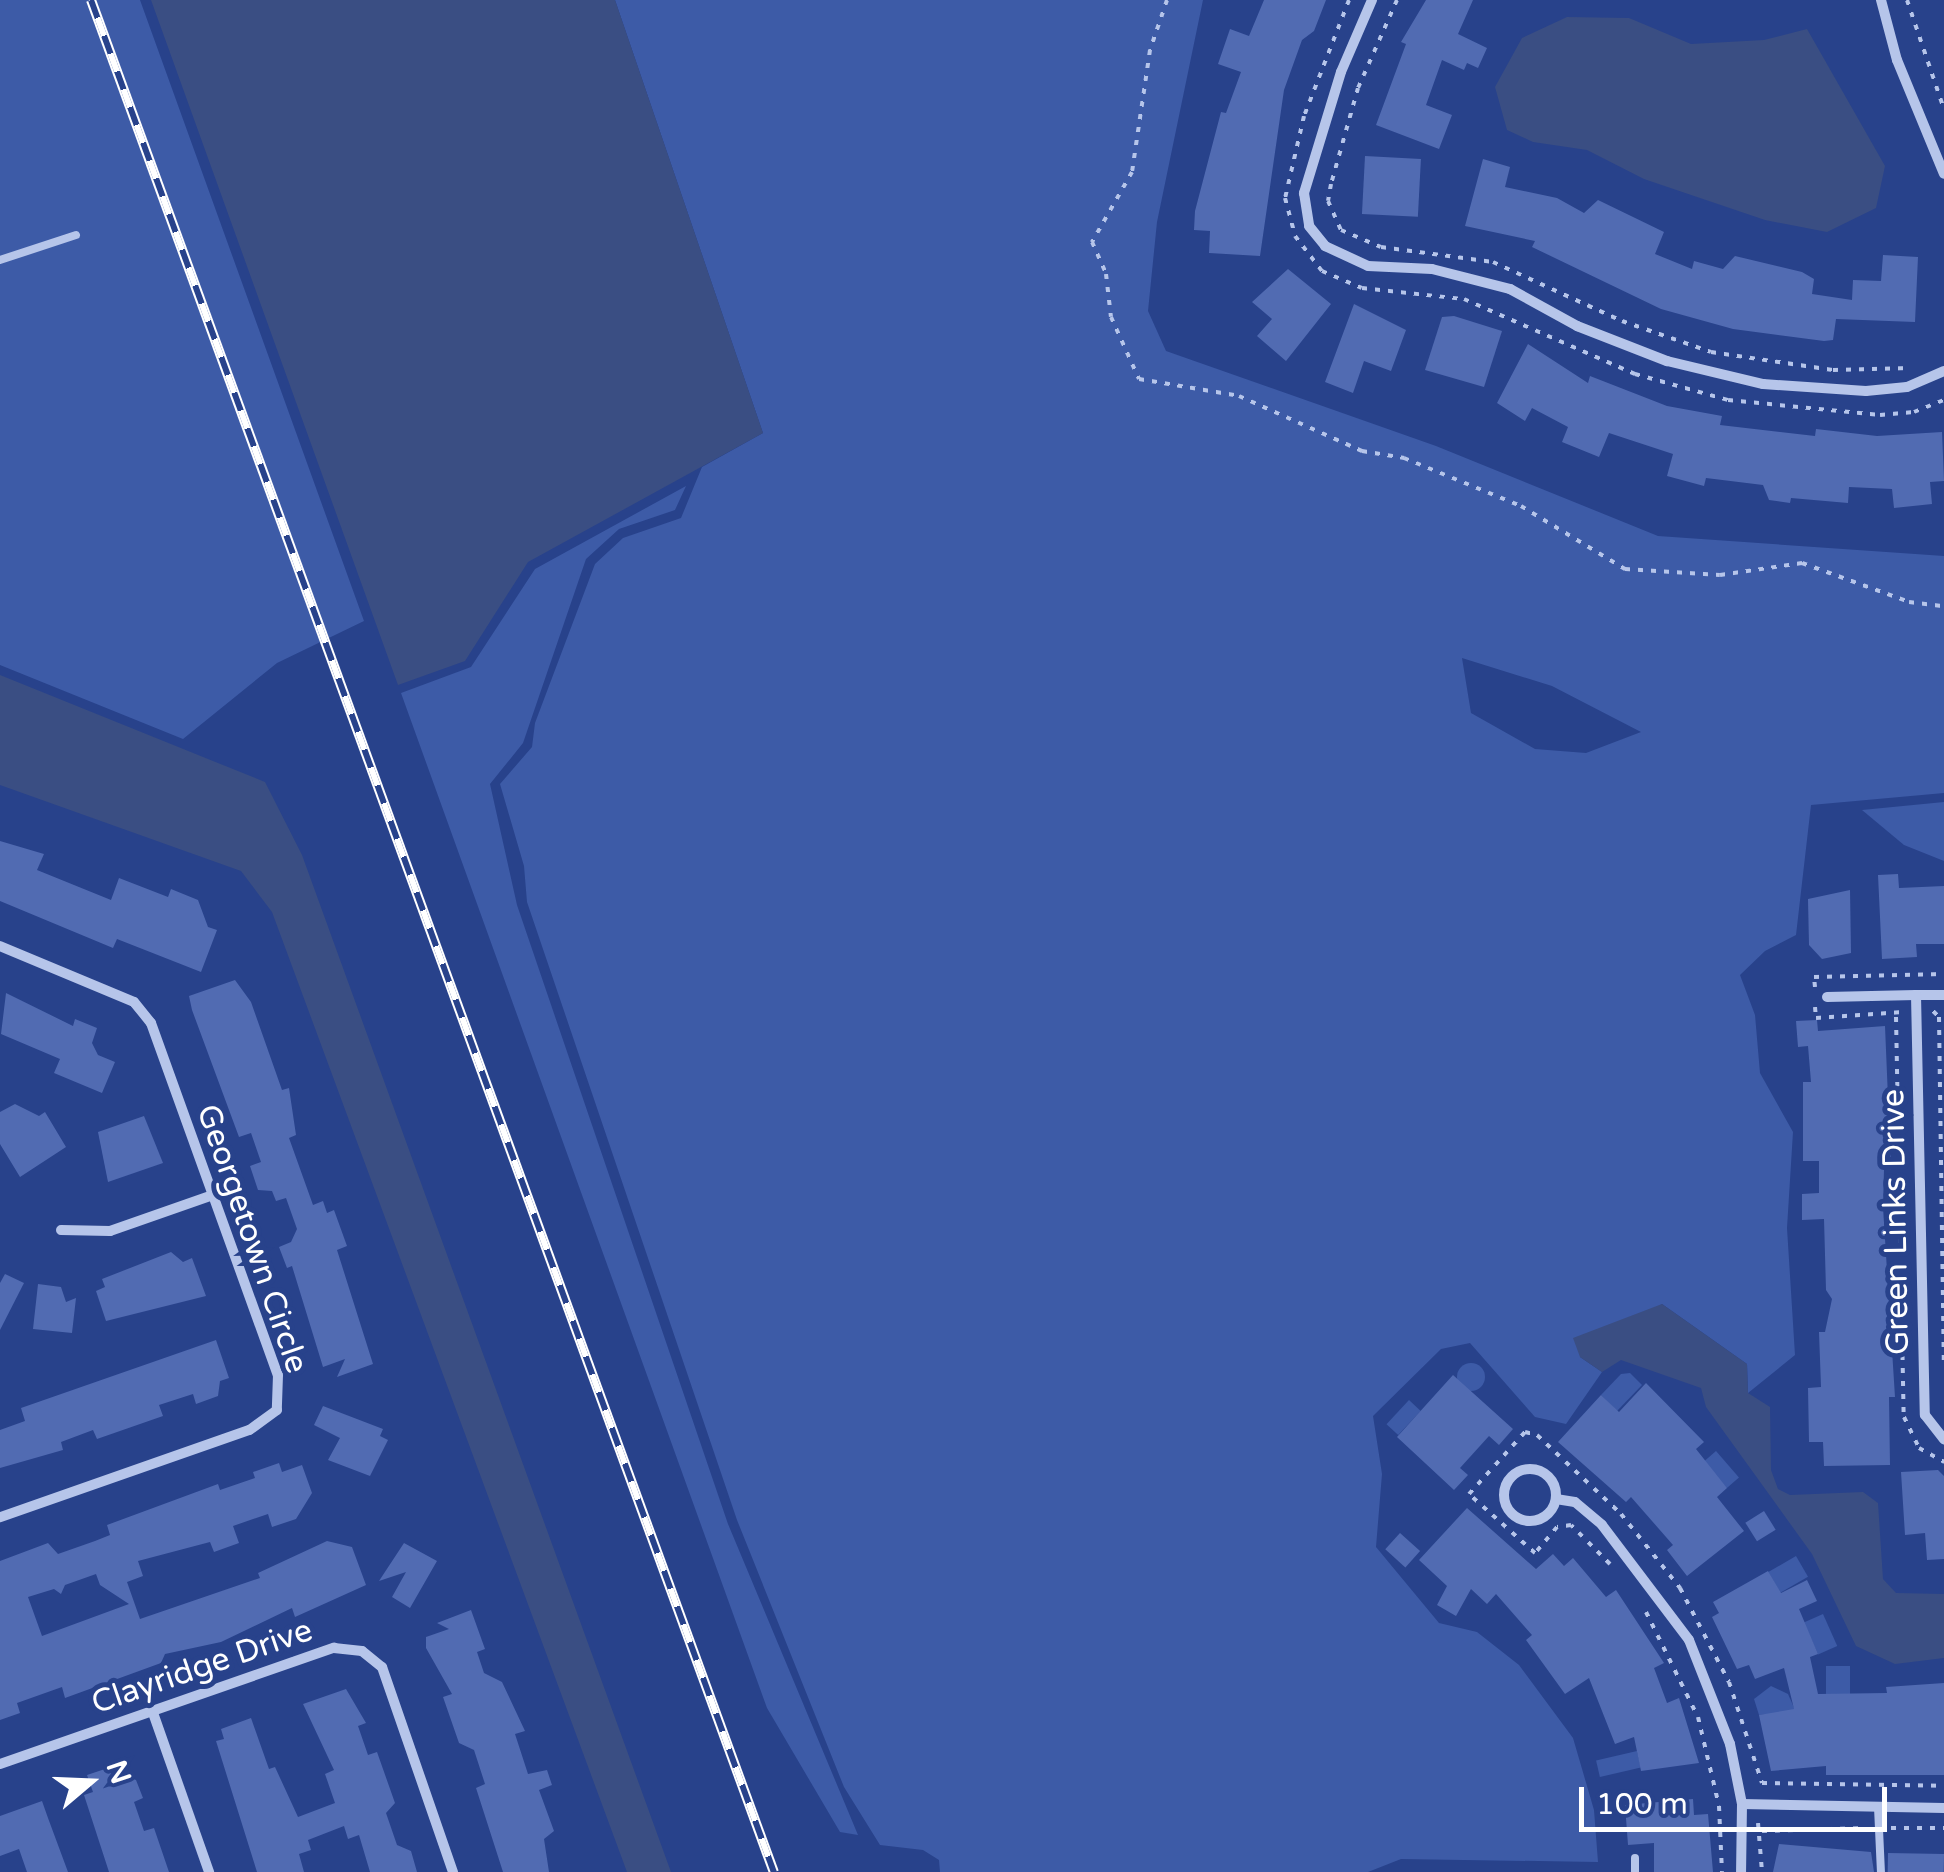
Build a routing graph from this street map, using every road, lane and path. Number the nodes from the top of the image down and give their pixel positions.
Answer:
1 (1167, 0) edge
2 (1372, 0) edge
3 (1397, 0) edge
4 (1881, 0) edge
5 (1907, 0) edge
6 (1944, 109) edge
7 (1944, 174) edge
8 (76, 235) dead end
9 (0, 260) edge
10 (1915, 367) dead end
11 (1944, 371) edge
12 (1944, 606) edge
13 (0, 946) edge
14 (1916, 995) junction
15 (1944, 995) edge
16 (1826, 998) dead end
17 (1916, 1012) junction
18 (1896, 1017) dead end
19 (1942, 1017) edge
20 (214, 1194) junction
21 (60, 1230) dead end
22 (1944, 1367) edge
23 (1944, 1439) edge
24 (1944, 1462) edge
25 (1556, 1499) junction
26 (0, 1517) edge
27 (152, 1710) junction
28 (0, 1764) edge
29 (1742, 1804) junction
30 (1878, 1806) junction
31 (1944, 1808) edge
32 (1758, 1823) dead end
33 (1881, 1828) junction
34 (1944, 1828) edge
35 (1762, 1831) junction
36 (1635, 1858) dead end
37 (208, 1872) edge
38 (452, 1872) edge
39 (1635, 1872) edge
40 (1741, 1872) edge
41 (1762, 1872) edge
42 (1881, 1872) edge

1 - 12 path
2 - 11 street
3 - 10 path
4 - 7 street
5 - 6 path
8 - 9 lane
13 - 20 street, Georgetown Circle
14 - 15 street
14 - 16 street
14 - 17 street, Green Links Drive
17 - 19 path
17 - 23 street, Green Links Drive
18 - 24 path
19 - 22 path
20 - 21 street
20 - 26 street, Georgetown Circle
25 - 25 street
25 - 29 street
27 - 28 street, Clayridge Drive
27 - 37 street
27 - 38 street, Clayridge Drive
29 - 30 street
29 - 40 street
30 - 31 street
30 - 33 lane
32 - 35 path
33 - 34 path
33 - 35 path
33 - 42 lane
35 - 41 path
36 - 39 lane

